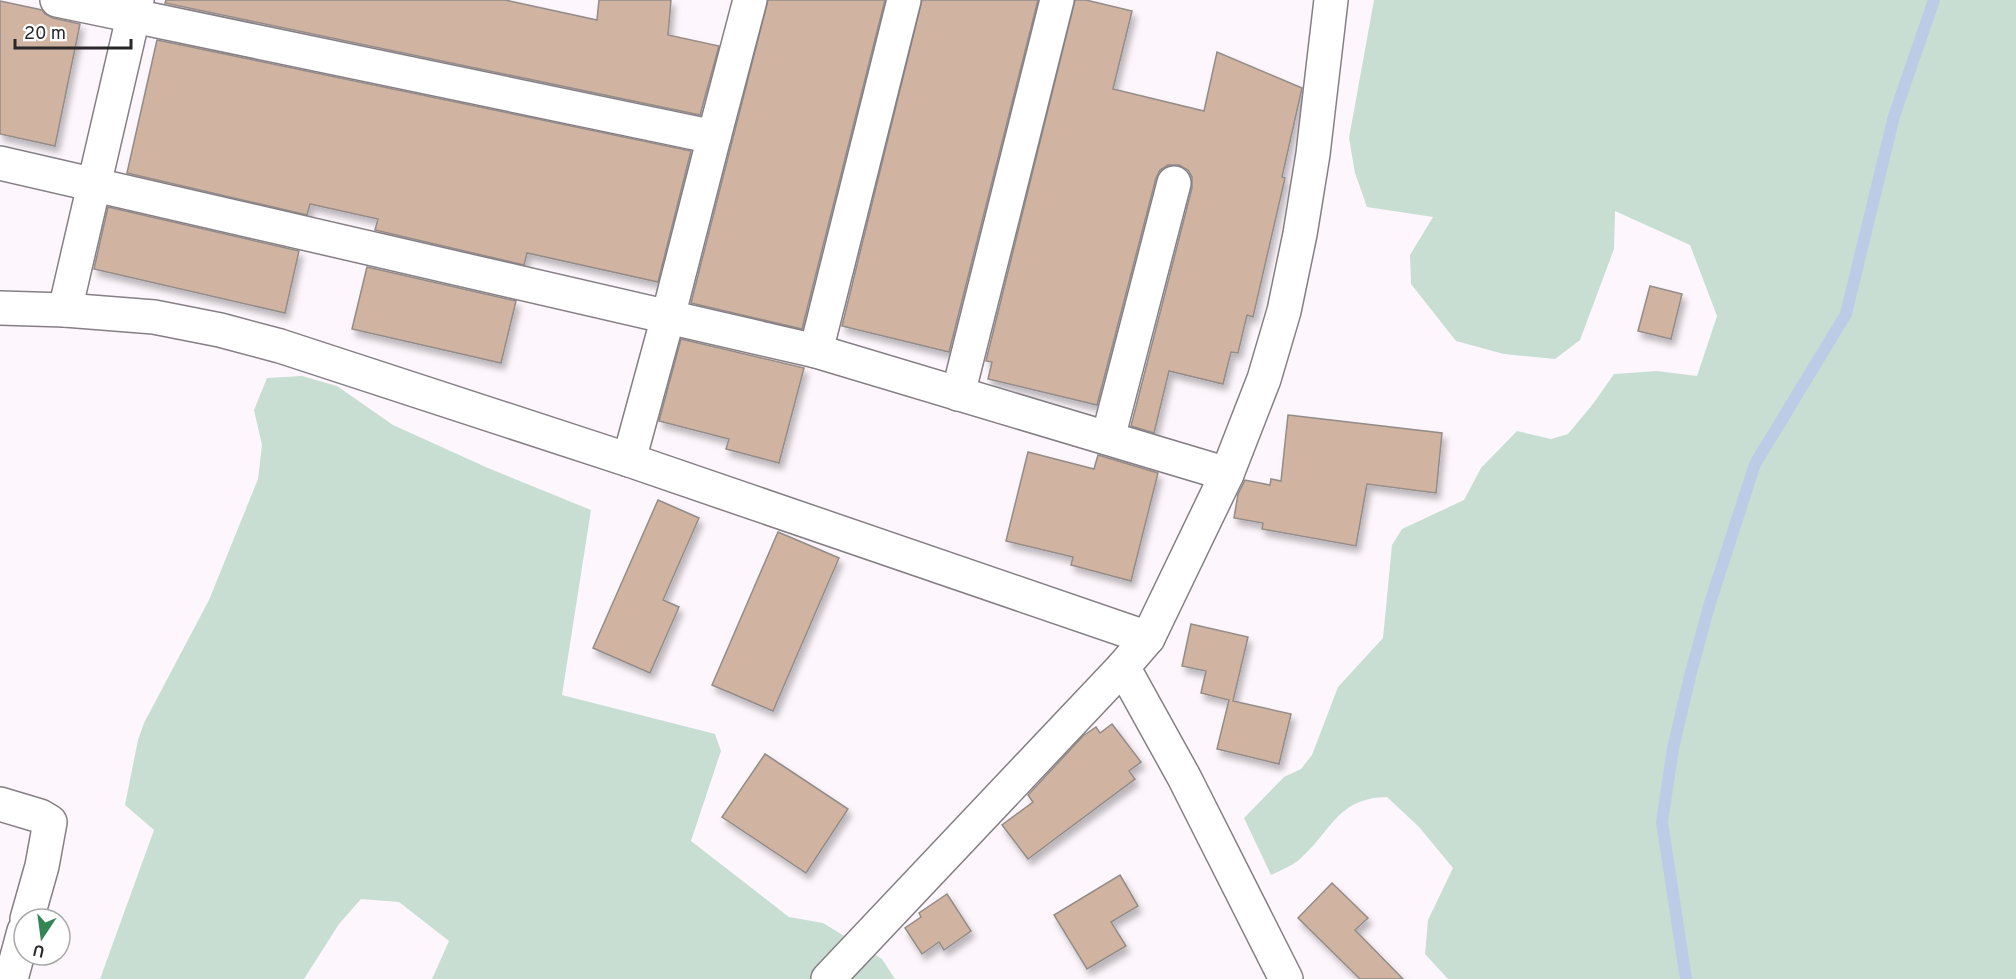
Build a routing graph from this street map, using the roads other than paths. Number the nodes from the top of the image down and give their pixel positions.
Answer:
1 (57, 0) edge
2 (750, 0) edge
3 (904, 0) edge
4 (1057, 0) edge
5 (1331, 0) edge
6 (135, 8) edge
7 (714, 137) junction
8 (0, 163) edge
9 (1174, 183) dead end
10 (94, 185) junction
11 (0, 308) edge
12 (65, 310) junction
13 (668, 317) junction
14 (816, 351) junction
15 (958, 394) junction
16 (1108, 438) junction
17 (629, 459) junction
18 (1227, 474) junction
19 (1148, 638) junction
20 (1123, 667) junction
21 (0, 804) edge
22 (30, 907) edge
23 (828, 979) edge
24 (1286, 979) edge

1 - 6 street
2 - 7 street
3 - 14 street
4 - 15 street
5 - 18 street
6 - 7 street
6 - 10 street
7 - 13 street
8 - 10 street
9 - 16 street
10 - 12 street
10 - 13 street
11 - 12 street
12 - 17 street
13 - 14 street
13 - 17 street
14 - 15 street
15 - 16 street
16 - 18 street
17 - 19 street
18 - 19 street
19 - 20 street
20 - 23 street
20 - 24 street
21 - 22 street

